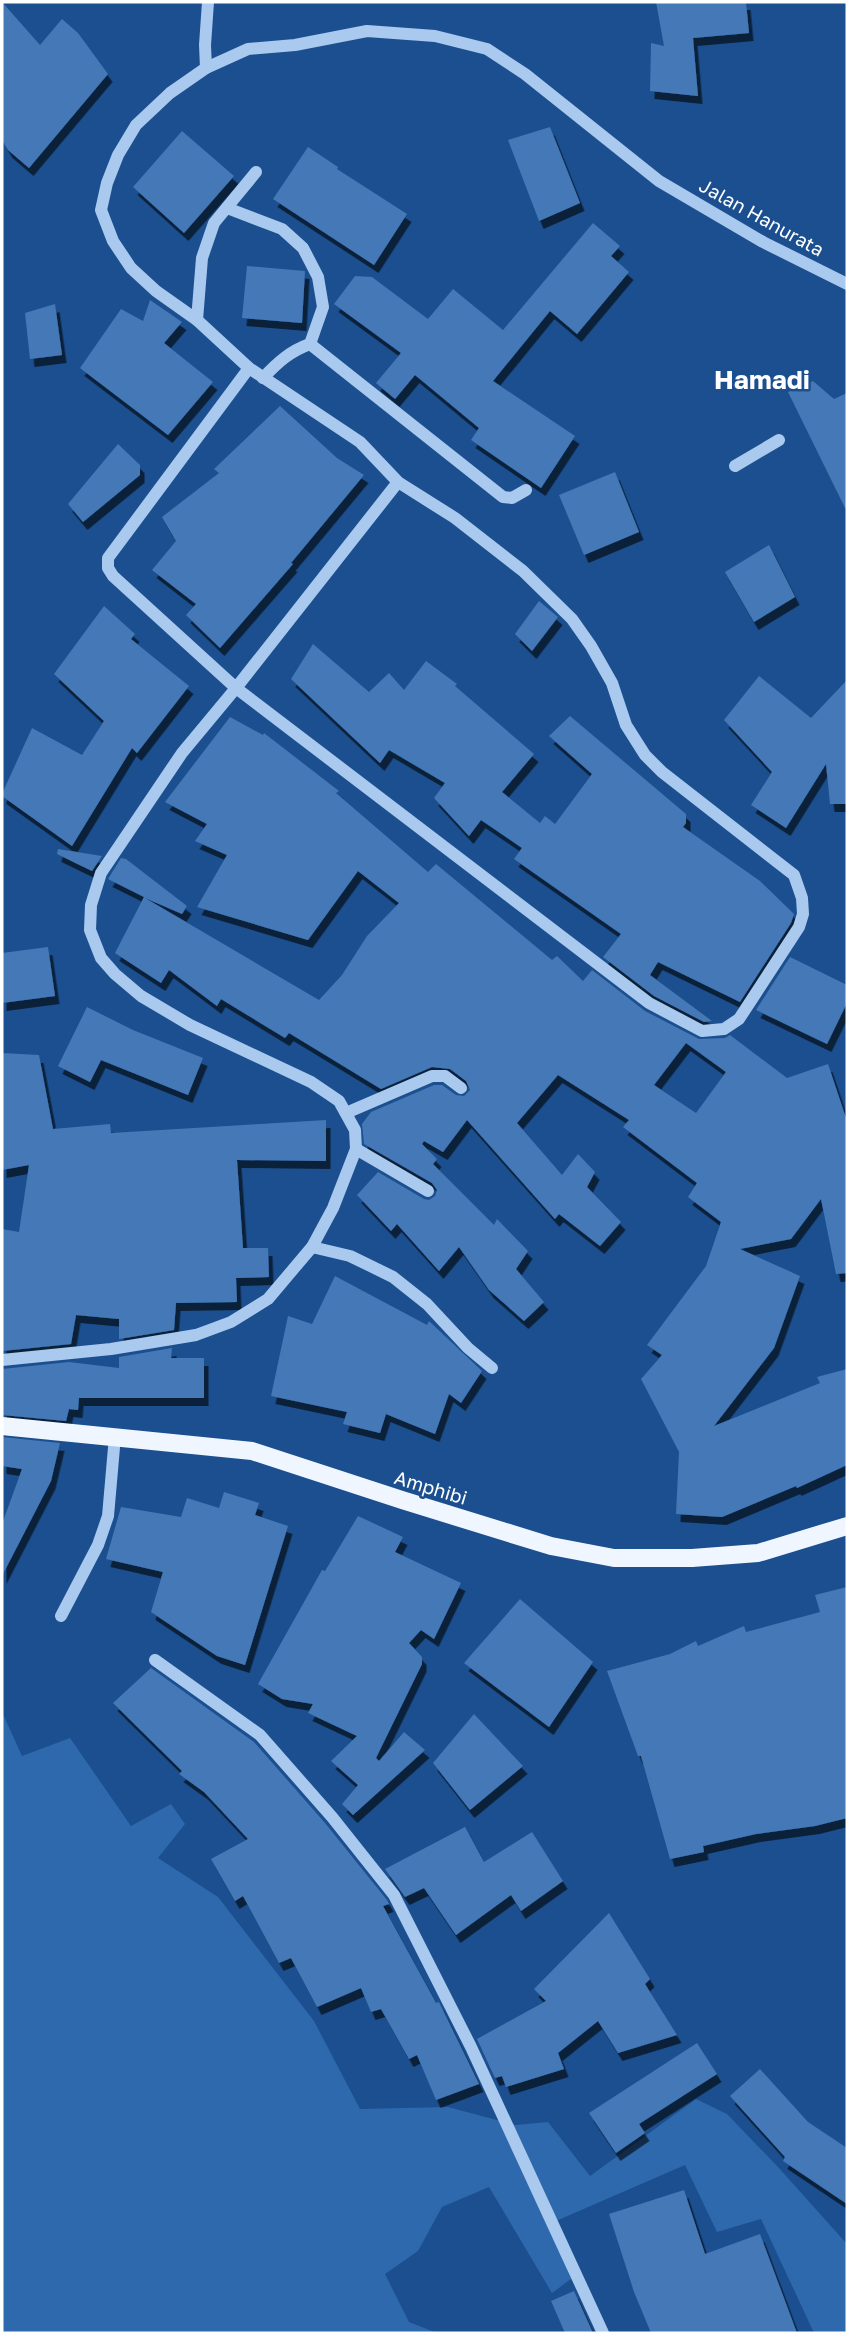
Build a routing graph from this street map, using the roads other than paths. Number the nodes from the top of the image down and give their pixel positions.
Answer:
1 (208, 2) edge
2 (206, 68) junction
3 (256, 172) dead end
4 (227, 208) junction
5 (847, 284) edge
6 (197, 320) junction
7 (310, 344) junction
8 (249, 368) junction
9 (263, 378) junction
10 (779, 440) dead end
11 (735, 466) dead end
12 (398, 482) junction
13 (526, 490) dead end
14 (236, 688) junction
15 (461, 1088) dead end
16 (346, 1113) junction
17 (356, 1149) junction
18 (428, 1191) dead end
19 (312, 1247) junction
20 (2, 1360) edge
21 (492, 1368) dead end
22 (2, 1426) edge
23 (115, 1436) junction
24 (847, 1526) edge
25 (61, 1616) dead end
26 (155, 1660) dead end
27 (603, 2333) edge

1 - 2 street
2 - 5 street, Jalan Hanurata
2 - 6 street, Jalan Hanurata
3 - 4 street
4 - 6 street
4 - 7 street
6 - 8 street
7 - 9 street
7 - 13 street
8 - 9 street
8 - 14 street
9 - 12 street
10 - 11 street
12 - 14 street
12 - 14 street
14 - 16 street
15 - 16 street
16 - 17 street
17 - 18 street
17 - 19 street
19 - 20 street
19 - 21 street
22 - 23 main road, Amphibi
23 - 24 main road, Amphibi
23 - 25 street
26 - 27 street

